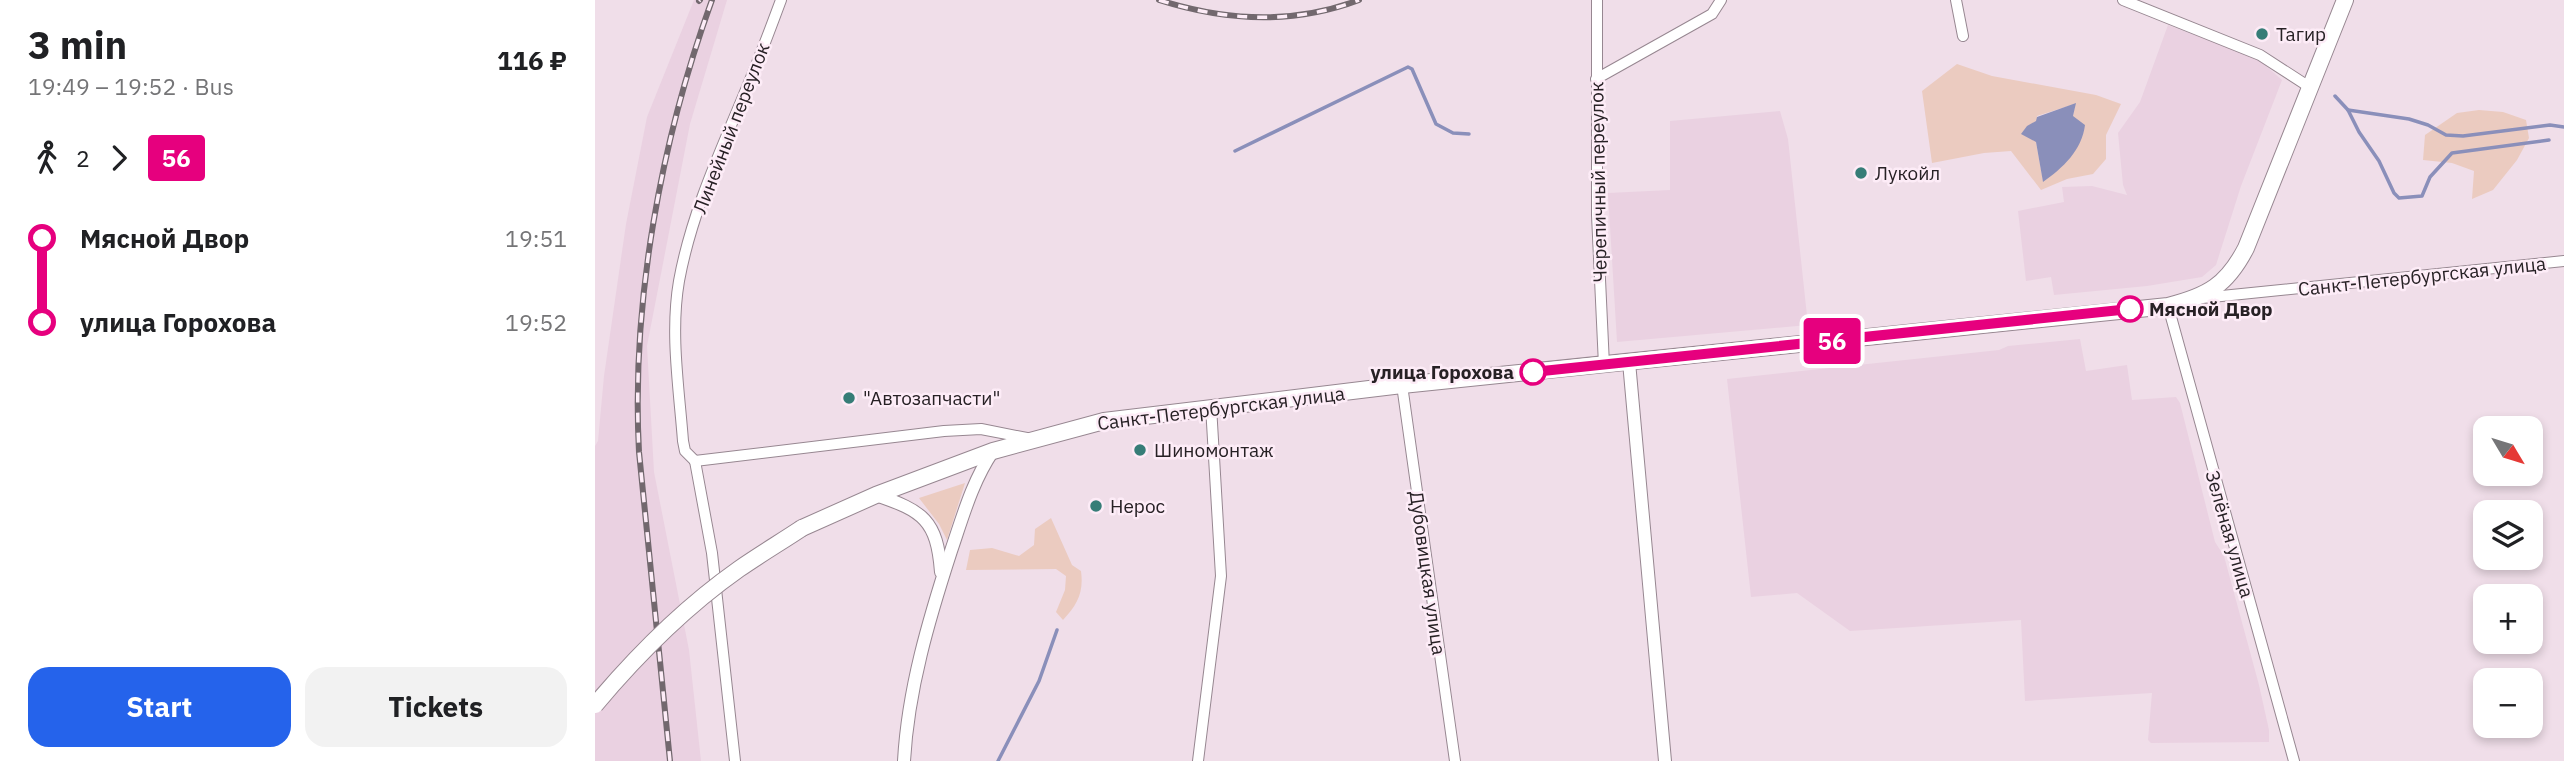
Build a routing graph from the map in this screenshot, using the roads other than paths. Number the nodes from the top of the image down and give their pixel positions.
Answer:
1 (781, 0) edge
2 (1597, 0) edge
3 (1721, 0) edge
4 (1956, 0) edge
5 (2123, 0) edge
6 (2346, 0) edge
7 (1963, 36) dead end
8 (1597, 79) junction
9 (2311, 88) junction
10 (2564, 261) edge
11 (2195, 299) junction
12 (2168, 306) junction
13 (1629, 362) junction
14 (1604, 365) junction
15 (1402, 385) junction
16 (1211, 406) junction
17 (1035, 439) junction
18 (993, 451) junction
19 (695, 461) junction
20 (876, 495) junction
21 (942, 579) junction
22 (595, 705) edge
23 (735, 761) edge
24 (904, 761) edge
25 (1198, 761) edge
26 (1455, 761) edge
27 (1665, 761) edge
28 (2294, 761) edge

1 - 19 street, Линейный переулок
2 - 8 street, Черепичный переулок
3 - 8 street
4 - 7 street
5 - 9 street
6 - 9 main road, Санкт-Петербургская улица
8 - 14 street, Черепичный переулок
9 - 11 main road, Санкт-Петербургская улица
10 - 11 street, Санкт-Петербургская улица
11 - 12 main road, Санкт-Петербургская улица
12 - 13 main road, Санкт-Петербургская улица
12 - 28 street, Зелёная улица
13 - 14 main road, Санкт-Петербургская улица
13 - 27 street
14 - 15 main road, Санкт-Петербургская улица
15 - 16 main road, Санкт-Петербургская улица
15 - 26 street, Дубовицкая улица
16 - 17 main road, Санкт-Петербургская улица
16 - 25 street
17 - 18 main road
17 - 19 street, Санкт-Петербургская улица
18 - 20 main road
18 - 21 street
19 - 23 street, Линейный переулок
20 - 21 street
20 - 22 main road, bridge
21 - 24 street

